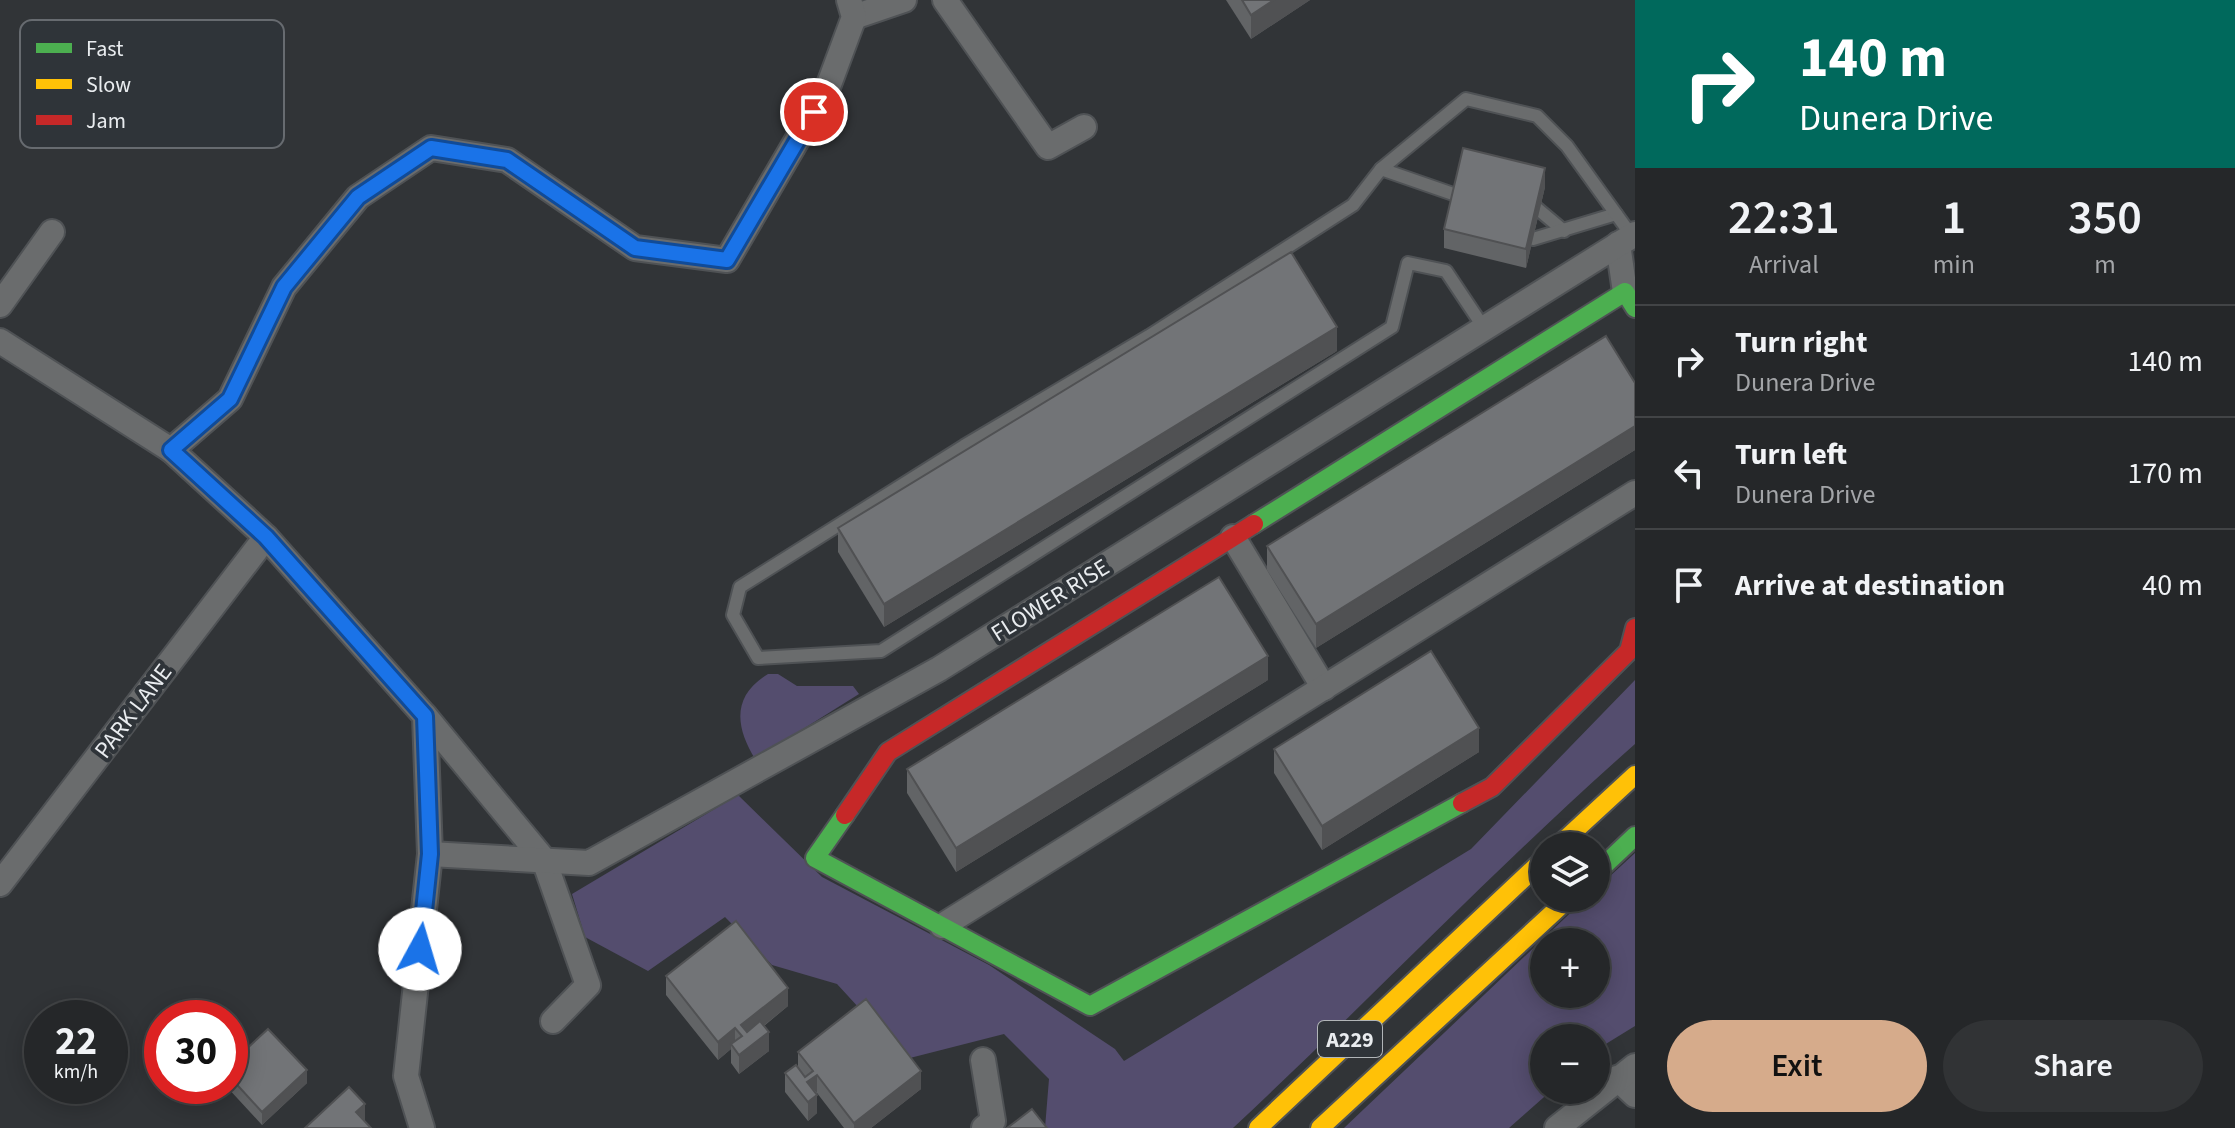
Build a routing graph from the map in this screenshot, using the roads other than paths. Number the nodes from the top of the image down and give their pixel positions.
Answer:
1 (904, 0) edge
2 (945, 0) edge
3 (851, 8) edge
4 (1084, 127) dead end
5 (1381, 169) junction
6 (1514, 196) edge
7 (1616, 214) junction
8 (1466, 216) edge
9 (1564, 231) junction
10 (52, 232) dead end
11 (1502, 233) edge
12 (1628, 238) edge
13 (1630, 300) edge
14 (0, 305) edge
15 (1484, 328) junction
16 (0, 341) edge
17 (171, 450) junction
18 (1635, 493) edge
19 (266, 537) junction
20 (1233, 537) junction
21 (1635, 628) edge
22 (1324, 688) junction
23 (425, 716) junction
24 (1635, 775) edge
25 (1573, 832) edge
26 (1635, 836) edge
27 (430, 854) junction
28 (544, 860) junction
29 (1610, 860) edge
30 (1530, 872) edge
31 (0, 884) edge
32 (1554, 912) edge
33 (942, 926) junction
34 (553, 1021) dead end
35 (983, 1060) dead end
36 (1626, 1072) edge
37 (1635, 1095) edge
38 (422, 1128) edge
39 (984, 1128) edge
40 (1258, 1128) edge
41 (1320, 1128) edge
42 (1557, 1128) edge

1 - 3 street
2 - 4 street
3 - 17 street
5 - 7 lane
5 - 8 lane
5 - 15 lane
6 - 9 lane
7 - 9 lane
7 - 12 lane
9 - 11 lane
10 - 14 street
12 - 13 street
12 - 15 street, FLOWER RISE
13 - 20 main road
15 - 28 street, FLOWER RISE
16 - 17 street
17 - 19 street
18 - 22 street
19 - 23 street
19 - 31 street, PARK LANE
20 - 22 street
20 - 33 main road
21 - 33 main road
22 - 33 street
23 - 27 street
23 - 28 street
24 - 25 main road
26 - 29 main road
27 - 28 street, FLOWER RISE
27 - 38 street
28 - 34 street
30 - 40 main road, A229
32 - 41 main road, A229
35 - 39 street
36 - 37 street
36 - 42 street

